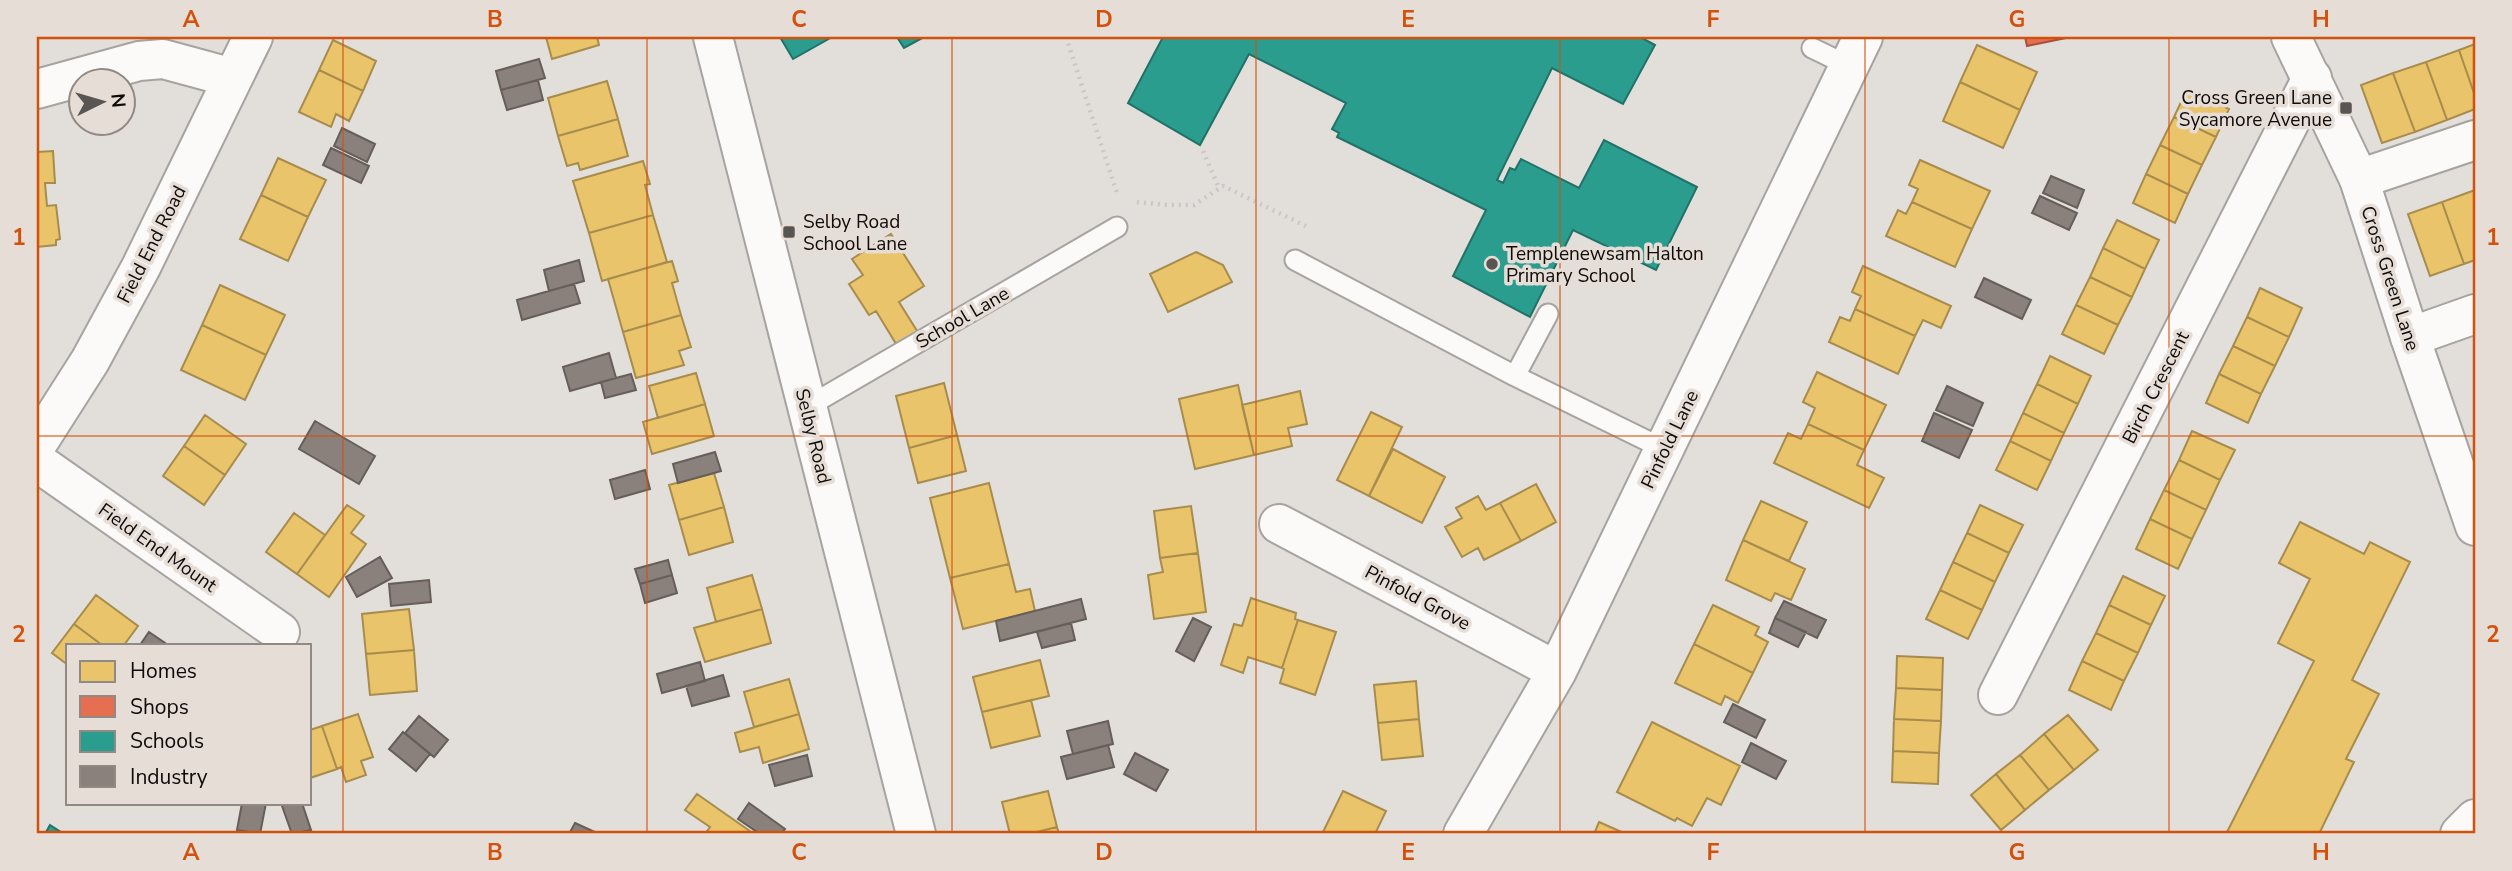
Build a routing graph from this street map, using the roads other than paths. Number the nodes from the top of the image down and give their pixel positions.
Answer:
1 (253, 37) edge
2 (713, 37) edge
3 (2291, 37) edge
4 (1812, 48) dead end
5 (1856, 51) edge
6 (233, 78) junction
7 (2312, 78) junction
8 (37, 89) edge
9 (2475, 140) edge
10 (2359, 180) junction
11 (1122, 219) road end
12 (1295, 260) dead end
13 (1548, 314) dead end
14 (2475, 314) edge
15 (2410, 337) junction
16 (1515, 376) junction
17 (807, 407) junction
18 (37, 444) edge
19 (1664, 449) junction
20 (37, 462) edge
21 (2473, 511) edge
22 (1279, 523) dead end
23 (280, 632) dead end
24 (1557, 671) junction
25 (1998, 695) dead end
26 (2475, 819) edge
27 (916, 834) edge
28 (1463, 834) edge
29 (2460, 834) edge

1 - 6 street, Field End Road
2 - 17 street, Selby Road
3 - 7 street, Cross Green Lane
4 - 5 lane
5 - 19 street, Pinfold Lane
6 - 8 street
6 - 18 street, Field End Road
7 - 10 street, Cross Green Lane
7 - 25 street, Birch Crescent
9 - 10 street
10 - 15 street, Cross Green Lane
11 - 17 lane, School Lane
12 - 16 lane
13 - 16 lane
14 - 15 street
15 - 21 street, Cross Green Lane
16 - 19 lane
17 - 27 street, Selby Road
19 - 24 street, Pinfold Lane
20 - 23 street, Field End Mount
22 - 24 street, Pinfold Grove
24 - 28 street, Pinfold Lane
26 - 29 street

